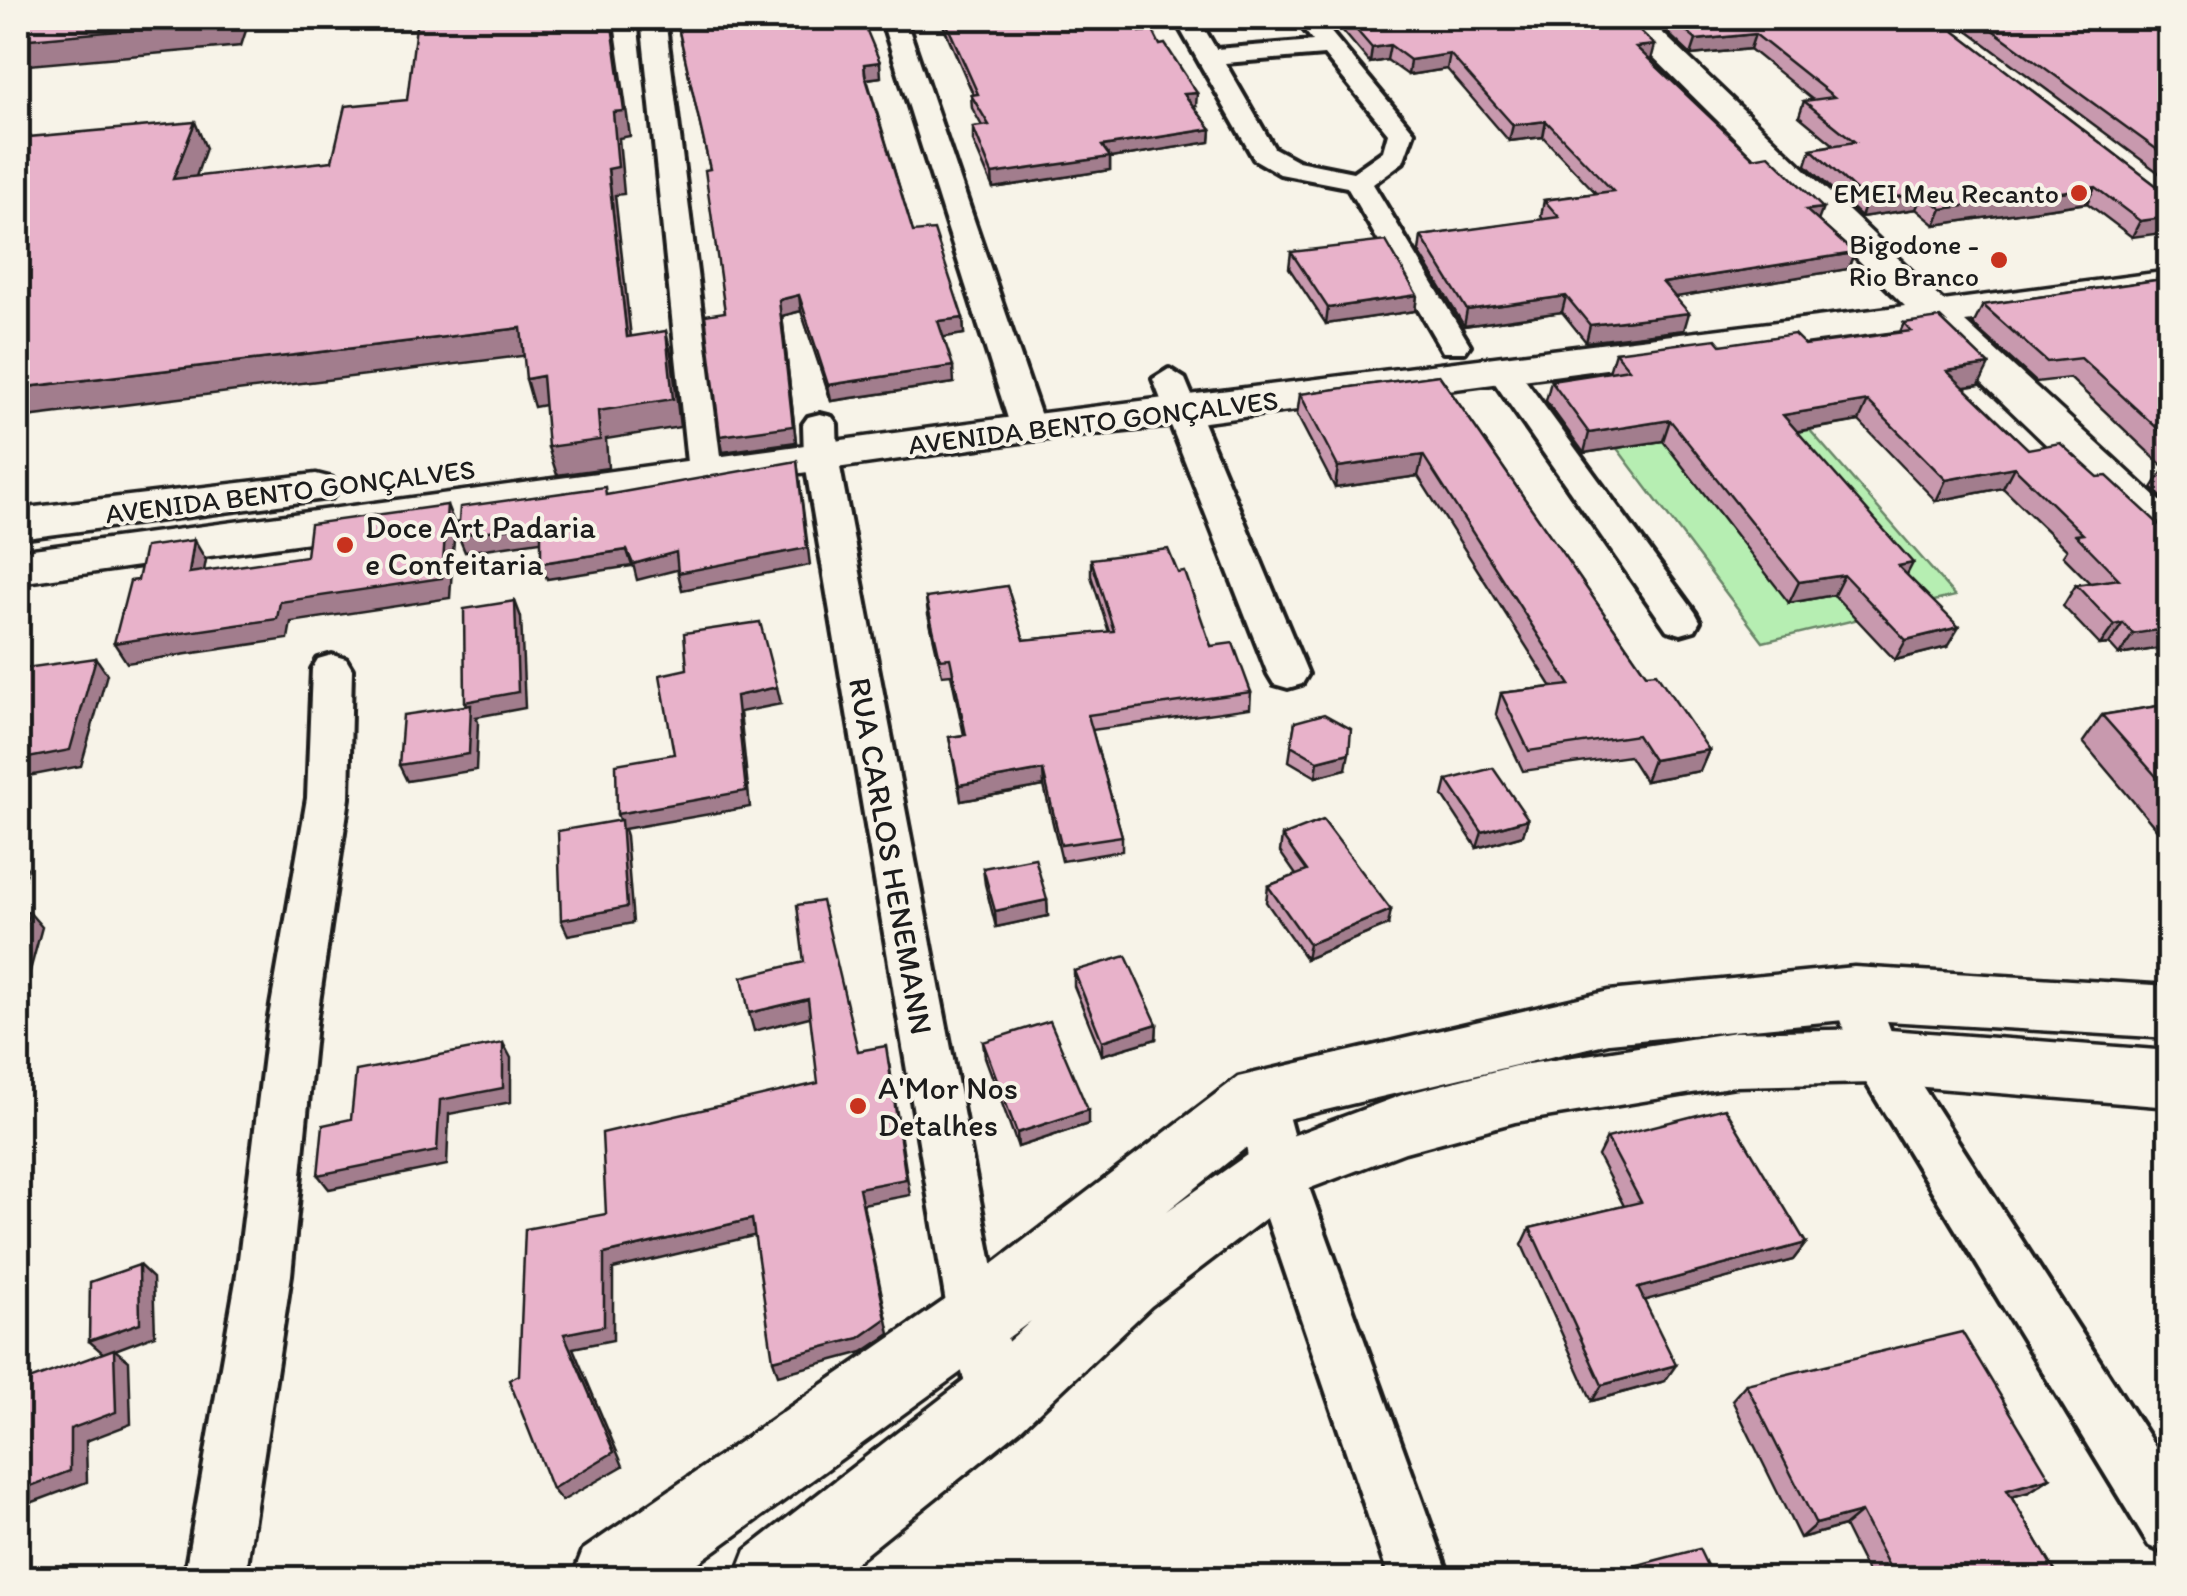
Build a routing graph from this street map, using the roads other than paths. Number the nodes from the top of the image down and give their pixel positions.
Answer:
1 (653, 18) edge
2 (894, 18) edge
3 (1186, 18) edge
4 (1307, 18) edge
5 (1630, 18) edge
6 (1329, 46) junction
7 (1210, 57) junction
8 (1357, 181) junction
9 (2170, 256) edge
10 (2170, 283) edge
11 (1920, 299) junction
12 (1454, 345) junction
13 (1501, 369) junction
14 (1176, 395) junction
15 (1022, 414) junction
16 (821, 441) junction
17 (703, 457) junction
18 (410, 495) junction
19 (18, 524) edge
20 (2170, 536) edge
21 (18, 566) edge
22 (1681, 621) dead end
23 (332, 669) dead end
24 (1288, 674) dead end
25 (1854, 993) junction
26 (2170, 1012) edge
27 (1876, 1056) junction
28 (2170, 1080) edge
29 (1262, 1097) junction
30 (1277, 1170) junction
31 (976, 1321) junction
32 (996, 1403) junction
33 (2170, 1525) edge
34 (214, 1578) edge
35 (611, 1578) edge
36 (774, 1578) edge
37 (1420, 1578) edge

1 - 17 street
2 - 15 street
3 - 7 street
4 - 6 street
5 - 11 main road
6 - 7 street
6 - 8 street
7 - 8 street
8 - 12 street
9 - 11 main road, AVENIDA BENTO GONÇALVES
10 - 11 main road, AVENIDA BENTO GONÇALVES
11 - 12 main road, AVENIDA BENTO GONÇALVES
11 - 13 main road, AVENIDA BENTO GONÇALVES
11 - 20 main road
12 - 14 main road, AVENIDA BENTO GONÇALVES
13 - 14 main road, AVENIDA BENTO GONÇALVES
13 - 22 street
14 - 15 main road, AVENIDA BENTO GONÇALVES
14 - 24 street
15 - 16 main road, AVENIDA BENTO GONÇALVES
16 - 17 main road, AVENIDA BENTO GONÇALVES
16 - 31 street, RUA CARLOS HENEMANN
17 - 18 main road, AVENIDA BENTO GONÇALVES
18 - 19 main road, AVENIDA BENTO GONÇALVES
18 - 21 main road, AVENIDA BENTO GONÇALVES
23 - 34 street
25 - 26 main road
25 - 27 street
25 - 29 main road
27 - 28 main road
27 - 30 main road
27 - 33 street
29 - 30 street
29 - 31 main road
30 - 32 main road
30 - 37 street
31 - 32 street, RUA CARLOS HENEMANN
31 - 35 main road
32 - 36 main road

